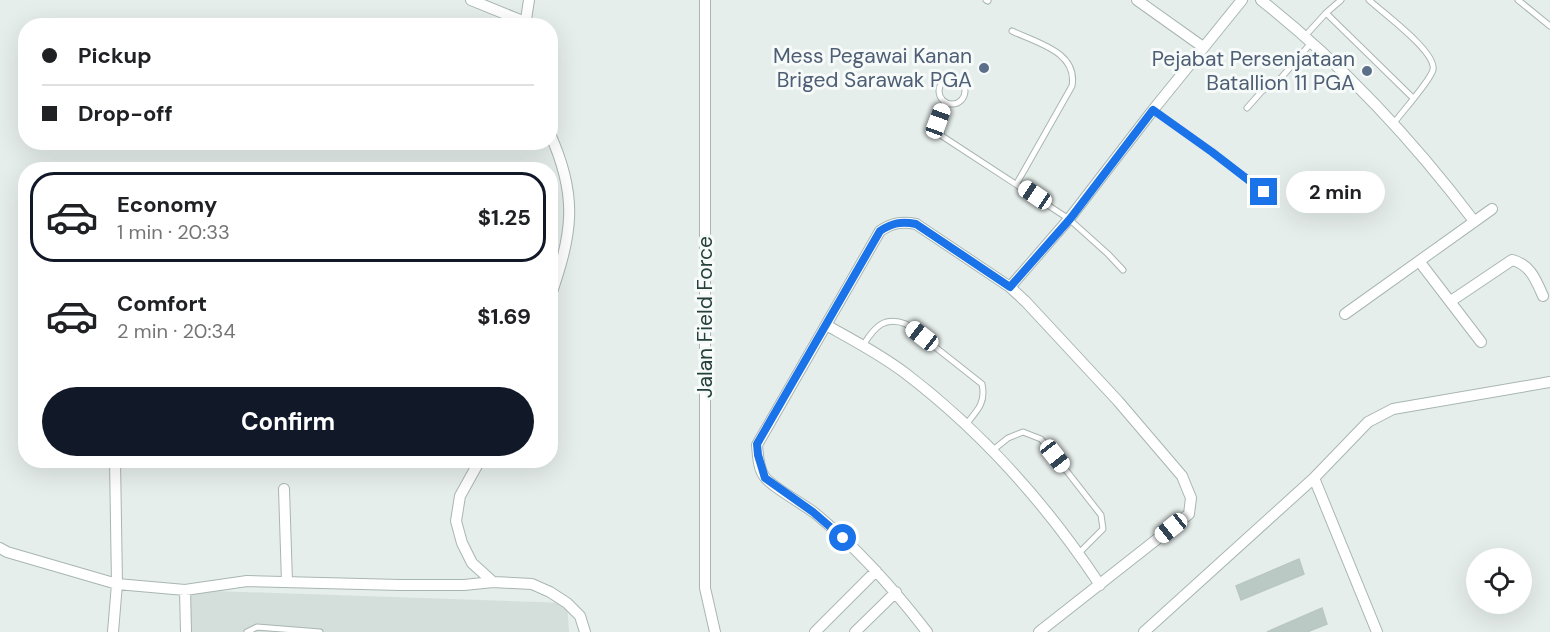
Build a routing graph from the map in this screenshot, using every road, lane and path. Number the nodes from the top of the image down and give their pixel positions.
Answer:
1 (471, 0) edge
2 (529, 0) edge
3 (705, 0) edge
4 (1137, 0) edge
5 (1242, 0) edge
6 (1261, 0) edge
7 (1341, 0) edge
8 (1369, 0) edge
9 (1518, 0) edge
10 (1326, 13) junction
11 (512, 18) edge
12 (526, 18) edge
13 (1550, 26) edge
14 (1012, 31) dead end
15 (1309, 39) junction
16 (1203, 47) junction
17 (1413, 98) junction
18 (945, 102) junction
19 (1247, 108) dead end
20 (1153, 110) junction
21 (1394, 123) junction
22 (557, 150) edge
23 (1017, 183) junction
24 (1264, 192) dead end
25 (1492, 209) dead end
26 (1070, 219) junction
27 (1474, 221) junction
28 (1419, 261) junction
29 (1123, 270) dead end
30 (558, 272) edge
31 (1010, 287) junction
32 (1543, 296) dead end
33 (1451, 301) junction
34 (1345, 314) dead end
35 (826, 325) junction
36 (1481, 342) dead end
37 (864, 344) junction
38 (1550, 382) edge
39 (967, 423) junction
40 (993, 450) junction
41 (116, 468) edge
42 (476, 468) edge
43 (1314, 478) junction
44 (284, 489) dead end
45 (0, 548) edge
46 (1079, 554) junction
47 (876, 571) junction
48 (286, 582) junction
49 (493, 582) junction
50 (117, 584) junction
51 (1100, 585) junction
52 (185, 590) junction
53 (896, 592) junction
54 (113, 632) edge
55 (186, 632) edge
56 (247, 632) edge
57 (320, 632) edge
58 (585, 632) edge
59 (715, 632) edge
60 (815, 632) edge
61 (855, 632) edge
62 (927, 632) edge
63 (1039, 632) edge
64 (1144, 632) edge
65 (1377, 632) edge

1 - 11 street
2 - 12 street
3 - 59 street, Jalan Field Force
4 - 16 street
5 - 16 street
6 - 15 street
7 - 10 lane
8 - 17 lane
9 - 13 lane
10 - 15 lane
10 - 17 lane
14 - 23 lane
15 - 19 lane
15 - 21 street
16 - 20 street
17 - 21 lane
18 - 18 lane
18 - 23 lane
20 - 24 lane
20 - 26 street
21 - 27 street
22 - 30 street
23 - 26 lane
25 - 27 street
26 - 29 lane
26 - 31 street
27 - 28 street
28 - 33 street
28 - 34 street
31 - 35 street
31 - 51 street
32 - 33 street
33 - 36 street
35 - 37 street
35 - 47 street
37 - 39 street
37 - 39 lane
38 - 43 street
39 - 40 street
40 - 46 street
40 - 46 lane
41 - 50 street
42 - 49 street
43 - 64 street
43 - 65 street
44 - 48 street
45 - 50 street
46 - 51 street
47 - 53 street
47 - 60 street
48 - 49 street
48 - 52 street
49 - 58 street
50 - 52 street
50 - 54 street
51 - 63 street
52 - 55 street
53 - 61 street
53 - 62 street
56 - 57 lane

